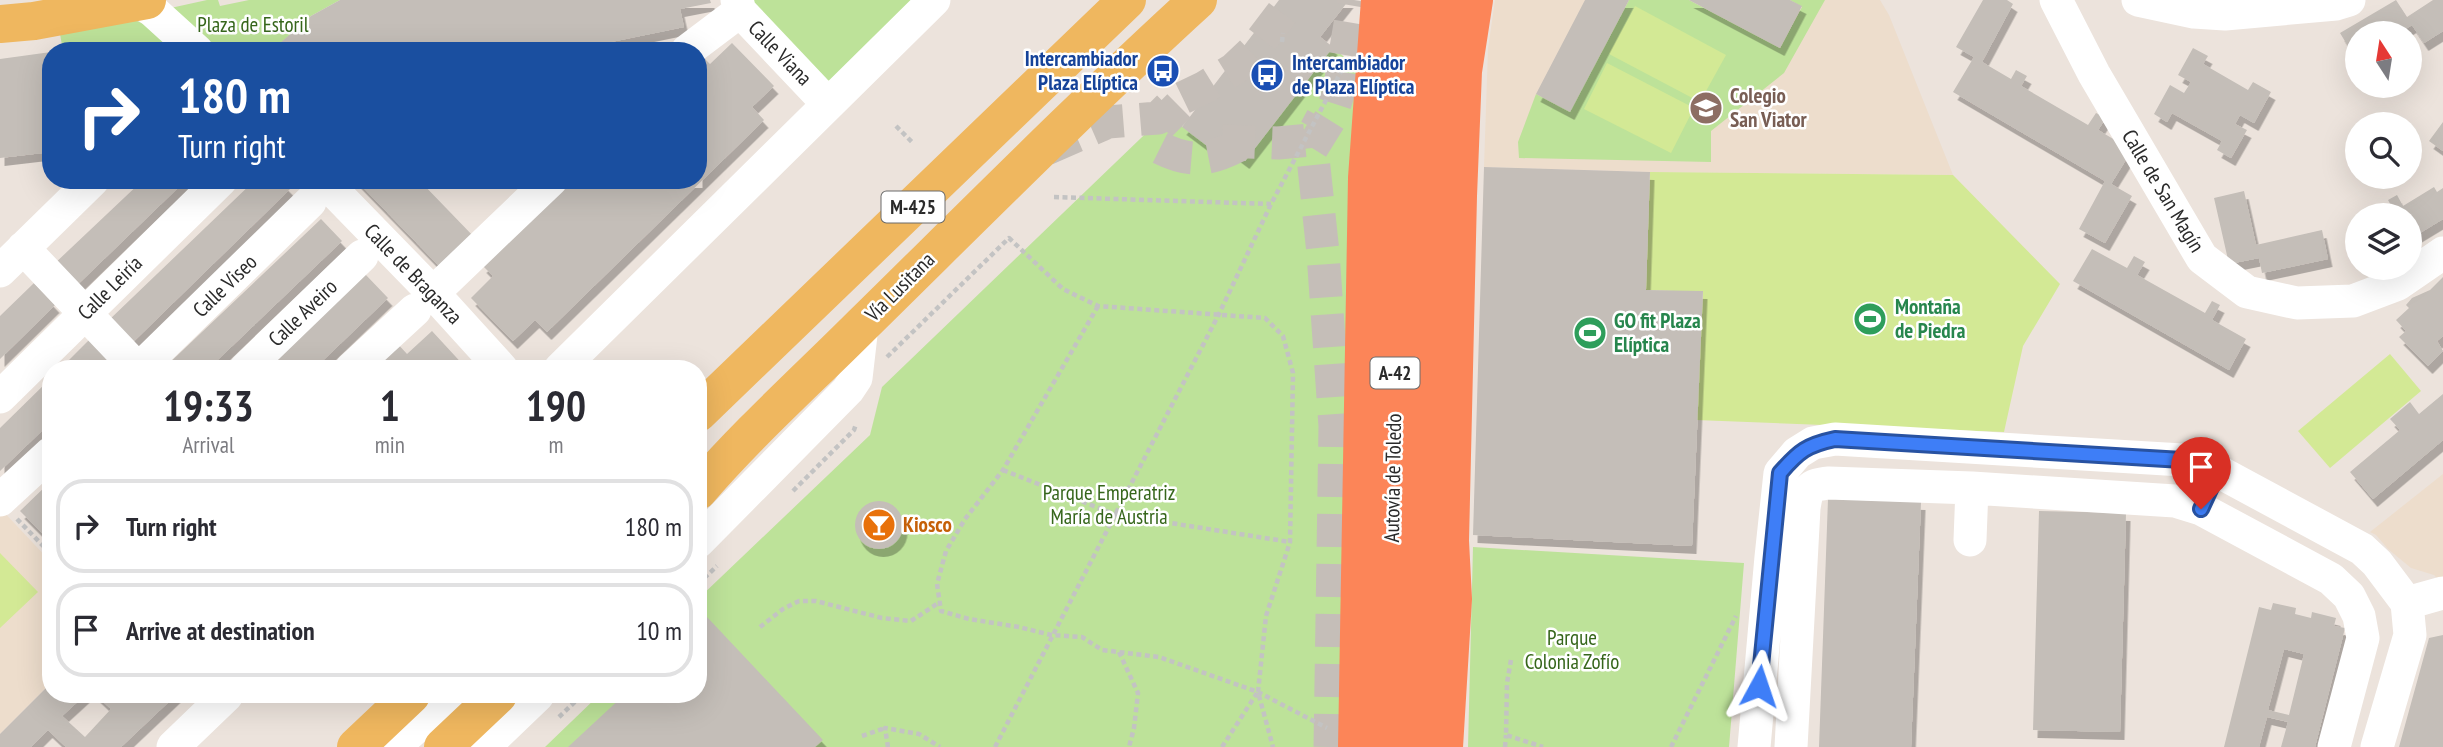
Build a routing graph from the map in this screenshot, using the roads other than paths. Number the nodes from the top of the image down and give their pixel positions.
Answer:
1 (934, 0) edge
2 (1126, 0) edge
3 (1198, 0) edge
4 (1380, 0) edge
5 (1411, 0) edge
6 (1441, 0) edge
7 (1474, 0) edge
8 (2056, 0) edge
9 (2138, 0) edge
10 (2349, 0) edge
11 (141, 1) edge
12 (738, 6) edge
13 (0, 24) edge
14 (187, 42) edge
15 (697, 42) edge
16 (828, 104) junction
17 (84, 189) edge
18 (212, 189) edge
19 (542, 189) edge
20 (317, 191) edge
21 (2443, 253) edge
22 (362, 256) dead end
23 (12, 260) edge
24 (424, 302) junction
25 (84, 314) junction
26 (862, 326) junction
27 (129, 360) edge
28 (147, 360) edge
29 (254, 360) edge
30 (361, 360) edge
31 (492, 360) edge
32 (569, 360) edge
33 (0, 397) edge
34 (707, 404) edge
35 (734, 449) junction
36 (42, 461) edge
37 (2219, 470) junction
38 (707, 471) edge
39 (707, 480) edge
40 (1972, 488) junction
41 (0, 500) edge
42 (2201, 509) junction
43 (707, 533) edge
44 (1970, 540) dead end
45 (2443, 593) edge
46 (2407, 603) junction
47 (219, 703) edge
48 (403, 703) edge
49 (445, 703) edge
50 (484, 703) edge
51 (530, 703) edge
52 (1348, 741) edge
53 (411, 744) edge
54 (173, 747) edge
55 (356, 747) edge
56 (484, 747) edge
57 (1386, 747) edge
58 (1416, 747) edge
59 (1444, 747) edge
60 (1754, 747) edge
61 (1791, 747) edge
62 (2334, 747) edge
63 (2377, 747) edge

1 - 16 street
2 - 34 main road, M-425
3 - 26 main road, Vía Lusitana
4 - 52 highway
5 - 57 highway, Autovía de Toledo / A-42
6 - 58 highway, Autovía de Toledo / A-42
7 - 59 highway
8 - 21 street, Calle de San Magín
9 - 10 street
11 - 13 main road
11 - 14 street
12 - 15 street
12 - 16 street, Calle Viana
16 - 32 street
17 - 23 street
18 - 25 street, Calle Leiría
19 - 24 street
20 - 24 street, Calle de Braganza
20 - 28 street, Calle Viseo
22 - 29 street, Calle Aveiro
23 - 25 street
24 - 30 street
24 - 31 street, Calle de Braganza
25 - 27 street
25 - 33 street, Calle Leiría
26 - 35 main road, Vía Lusitana
26 - 43 street
35 - 38 street
35 - 39 main road, Vía Lusitana
36 - 41 street
37 - 42 street
37 - 46 street
37 - 60 street
40 - 42 street
40 - 44 street
40 - 61 street
42 - 62 street
45 - 46 street
46 - 63 street
47 - 54 street
48 - 55 main road
49 - 53 street
50 - 53 main road
51 - 56 street

